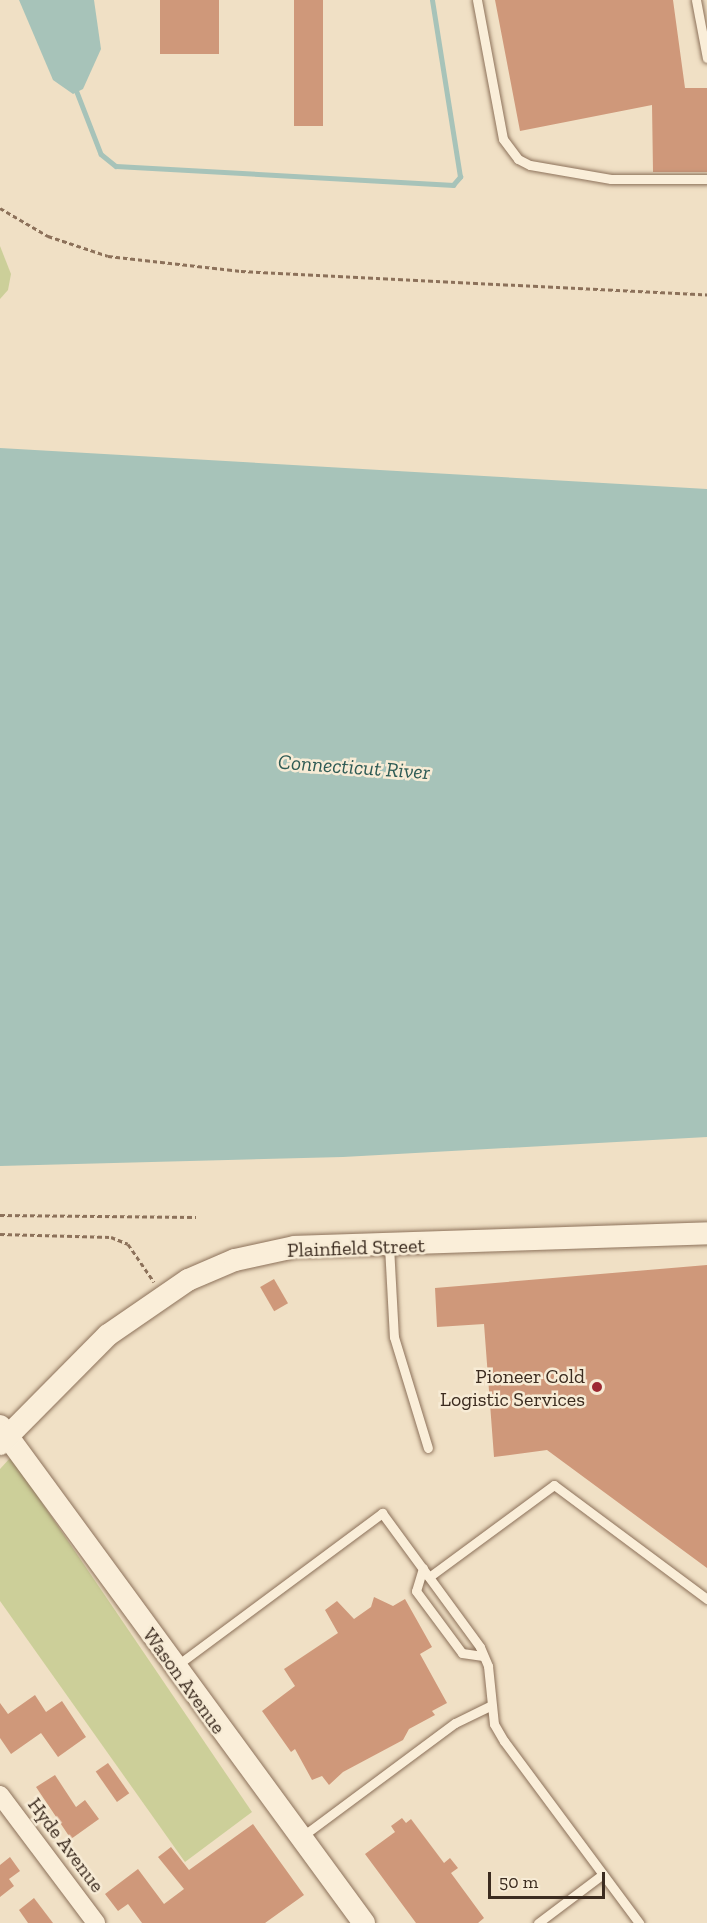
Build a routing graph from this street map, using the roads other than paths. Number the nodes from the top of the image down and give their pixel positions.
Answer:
1 (477, 0) edge
2 (696, 0) edge
3 (707, 58) edge
4 (707, 179) edge
5 (707, 1233) edge
6 (388, 1246) junction
7 (3, 1435) edge
8 (428, 1448) dead end
9 (423, 1568) junction
10 (429, 1577) junction
11 (707, 1599) edge
12 (483, 1656) junction
13 (174, 1668) junction
14 (490, 1706) junction
15 (0, 1795) edge
16 (300, 1838) junction
17 (603, 1874) junction
18 (631, 1912) junction
19 (96, 1923) edge
20 (364, 1923) edge
21 (538, 1923) edge
22 (628, 1923) edge
23 (639, 1923) edge

1 - 4 lane
2 - 3 lane
5 - 6 street, Plainfield Street
6 - 7 street, Plainfield Street
6 - 8 lane
7 - 13 street, Wason Avenue
9 - 10 lane
9 - 12 lane
9 - 13 lane
10 - 11 lane
10 - 12 lane
12 - 14 lane
13 - 16 street, Wason Avenue
14 - 16 lane
14 - 17 lane
15 - 19 street, Hyde Avenue
16 - 20 street, Wason Avenue
17 - 18 lane
17 - 21 lane
18 - 22 lane
18 - 23 lane

